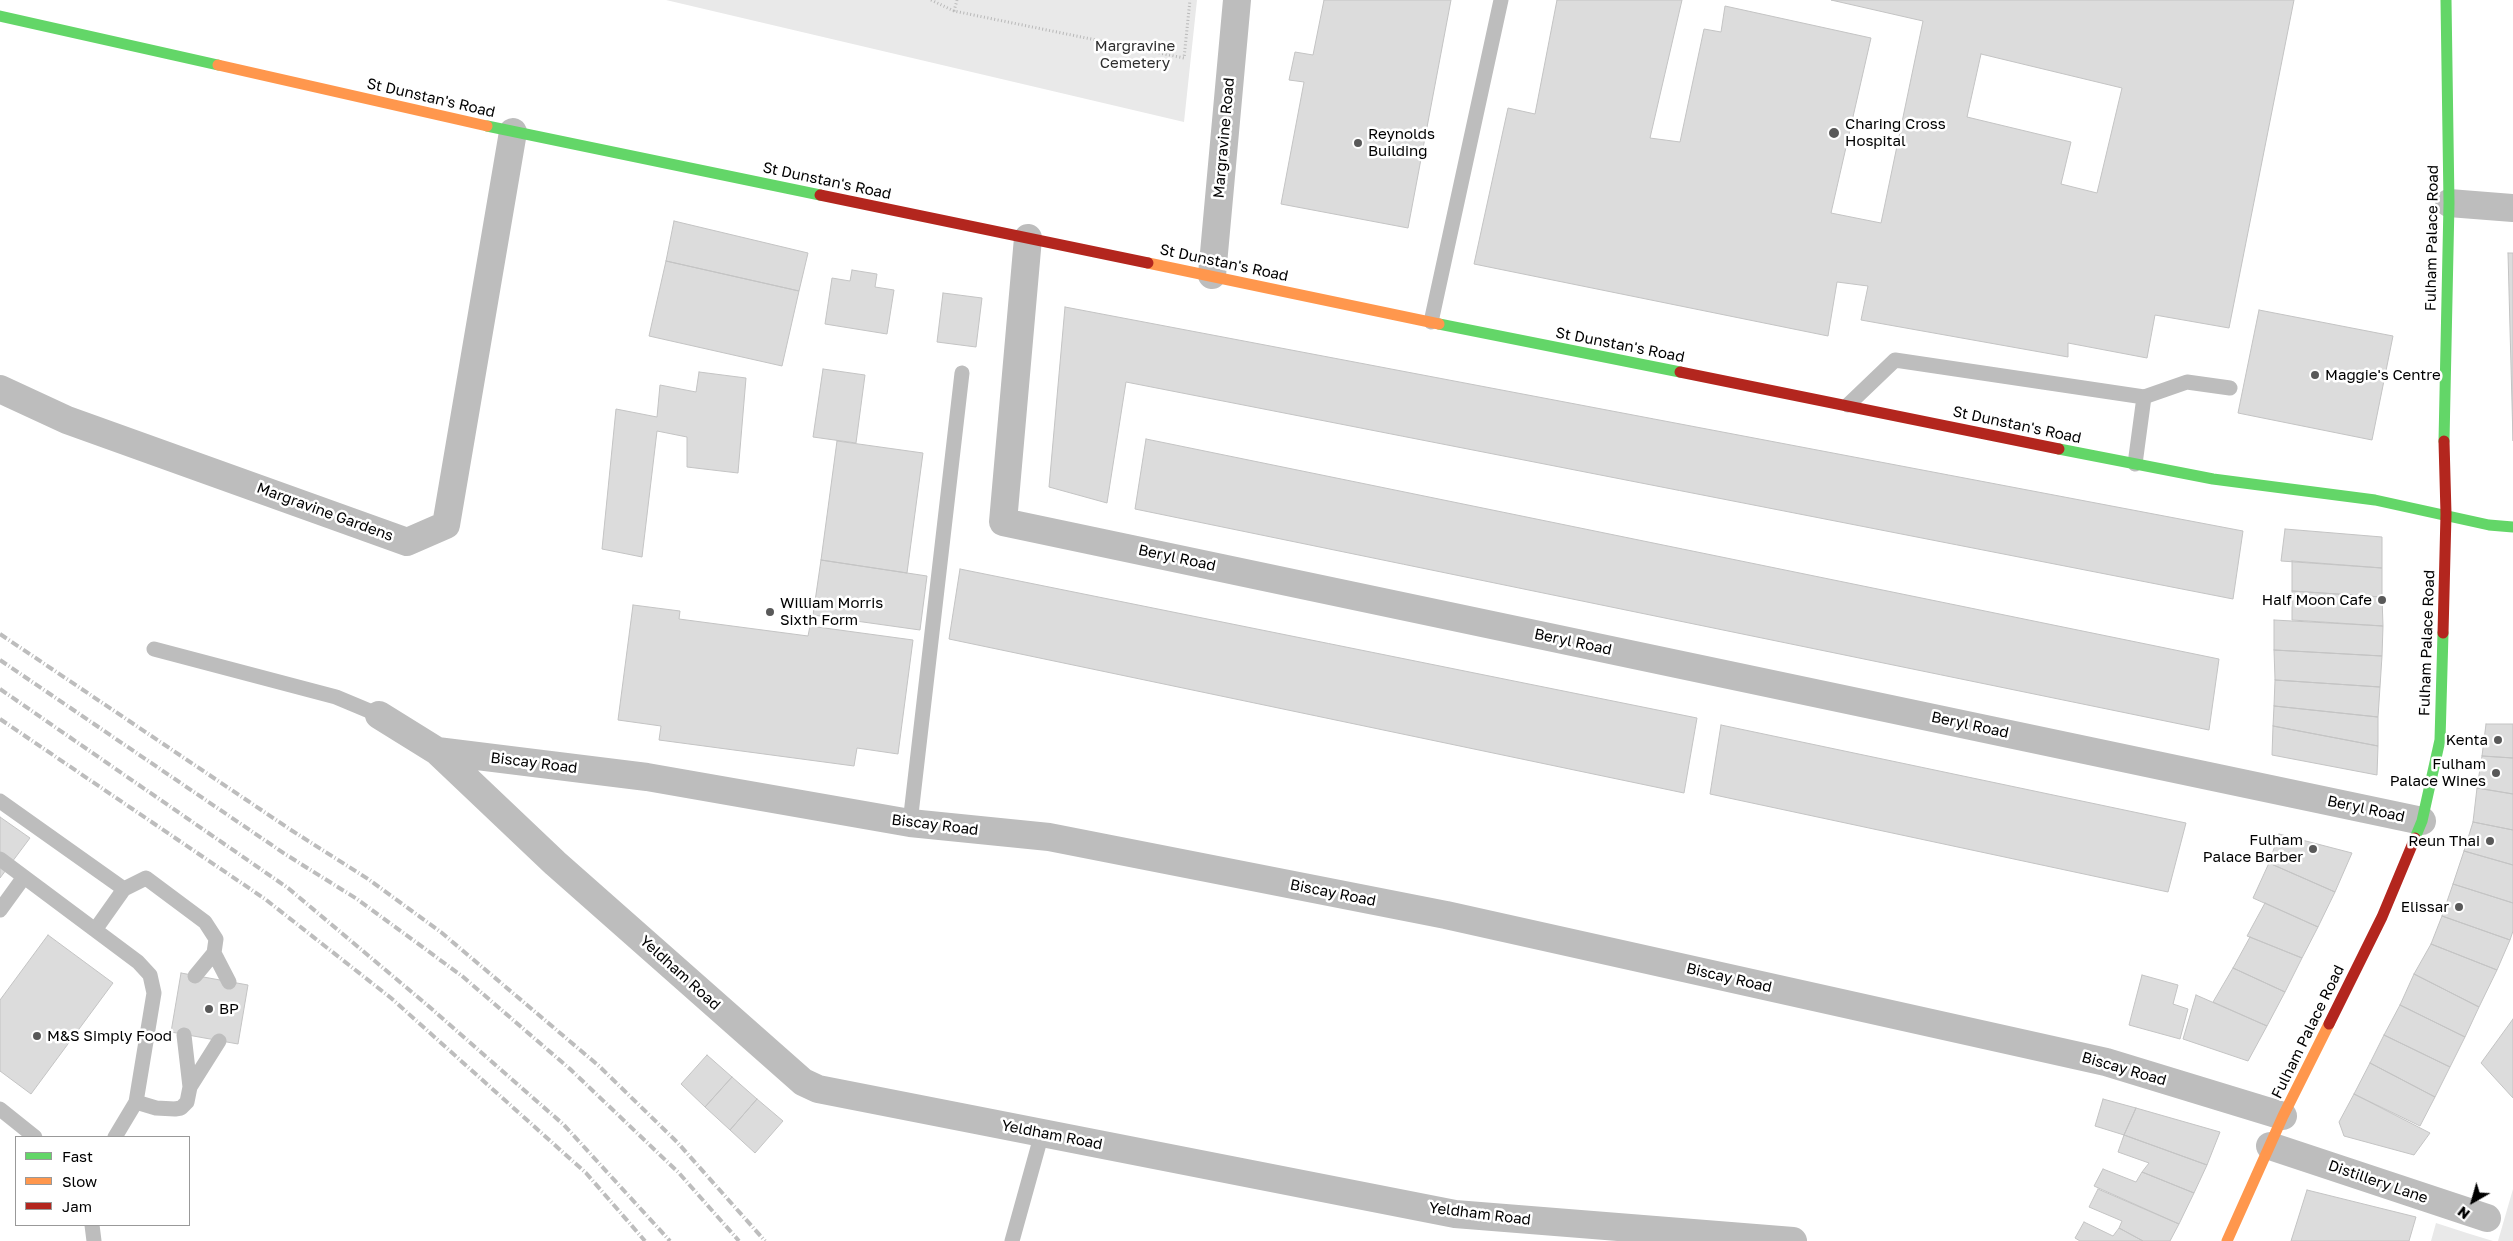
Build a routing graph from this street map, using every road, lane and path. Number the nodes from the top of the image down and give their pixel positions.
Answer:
1 (931, 0) edge
2 (956, 0) edge
3 (1190, 0) edge
4 (1237, 0) edge
5 (1501, 0) edge
6 (2446, 0) edge
7 (954, 11) junction
8 (0, 16) edge
9 (513, 132) junction
10 (2449, 203) junction
11 (2513, 208) edge
12 (1028, 238) junction
13 (1212, 276) junction
14 (1432, 322) junction
15 (962, 373) dead end
16 (2230, 388) dead end
17 (0, 389) edge
18 (2144, 397) junction
19 (1848, 405) junction
20 (2135, 464) junction
21 (2446, 514) junction
22 (2513, 526) edge
23 (154, 649) dead end
24 (379, 715) joint
25 (437, 751) junction
26 (0, 800) edge
27 (2422, 821) junction
28 (910, 823) junction
29 (0, 859) edge
30 (24, 877) junction
31 (124, 889) junction
32 (0, 910) edge
33 (95, 930) junction
34 (214, 953) junction
35 (195, 976) dead end
36 (229, 982) dead end
37 (184, 1035) dead end
38 (219, 1041) dead end
39 (190, 1087) junction
40 (136, 1102) junction
41 (0, 1109) edge
42 (2283, 1116) junction
43 (1042, 1133) junction
44 (34, 1136) edge
45 (115, 1136) edge
46 (2270, 1146) junction
47 (2487, 1218) dead end
48 (92, 1226) edge
49 (94, 1241) edge
50 (1012, 1241) edge
51 (1793, 1241) edge
52 (2227, 1241) edge

1 - 7 path
2 - 7 path
3 - 7 path
4 - 13 street, Margravine Road
5 - 14 lane
6 - 10 street, Fulham Palace Road
8 - 9 street, St Dunstan's Road
9 - 12 street, St Dunstan's Road
9 - 17 street, Margravine Gardens
10 - 11 street
10 - 21 street, Fulham Palace Road
12 - 13 street, St Dunstan's Road
12 - 27 street, Beryl Road
13 - 14 street, St Dunstan's Road
14 - 19 street, St Dunstan's Road
15 - 28 lane
16 - 18 lane
18 - 19 lane
18 - 20 lane
19 - 20 street, St Dunstan's Road
20 - 21 street, St Dunstan's Road
21 - 22 street, St Dunstan's Road
21 - 27 street, Fulham Palace Road
23 - 24 lane
24 - 25 street, Biscay Road
25 - 28 street, Biscay Road
25 - 43 street, Yeldham Road
26 - 31 lane
27 - 42 street, Fulham Palace Road
28 - 42 street, Biscay Road
29 - 30 lane
30 - 32 lane
30 - 33 lane
31 - 33 lane
31 - 34 lane
33 - 40 lane
34 - 35 lane
34 - 36 lane
37 - 39 lane
38 - 39 lane
39 - 40 lane
40 - 45 lane
41 - 44 lane
42 - 46 street, Fulham Palace Road
43 - 50 lane
43 - 51 street, Yeldham Road
46 - 47 street, Distillery Lane
46 - 52 street, Fulham Palace Road
48 - 49 lane

